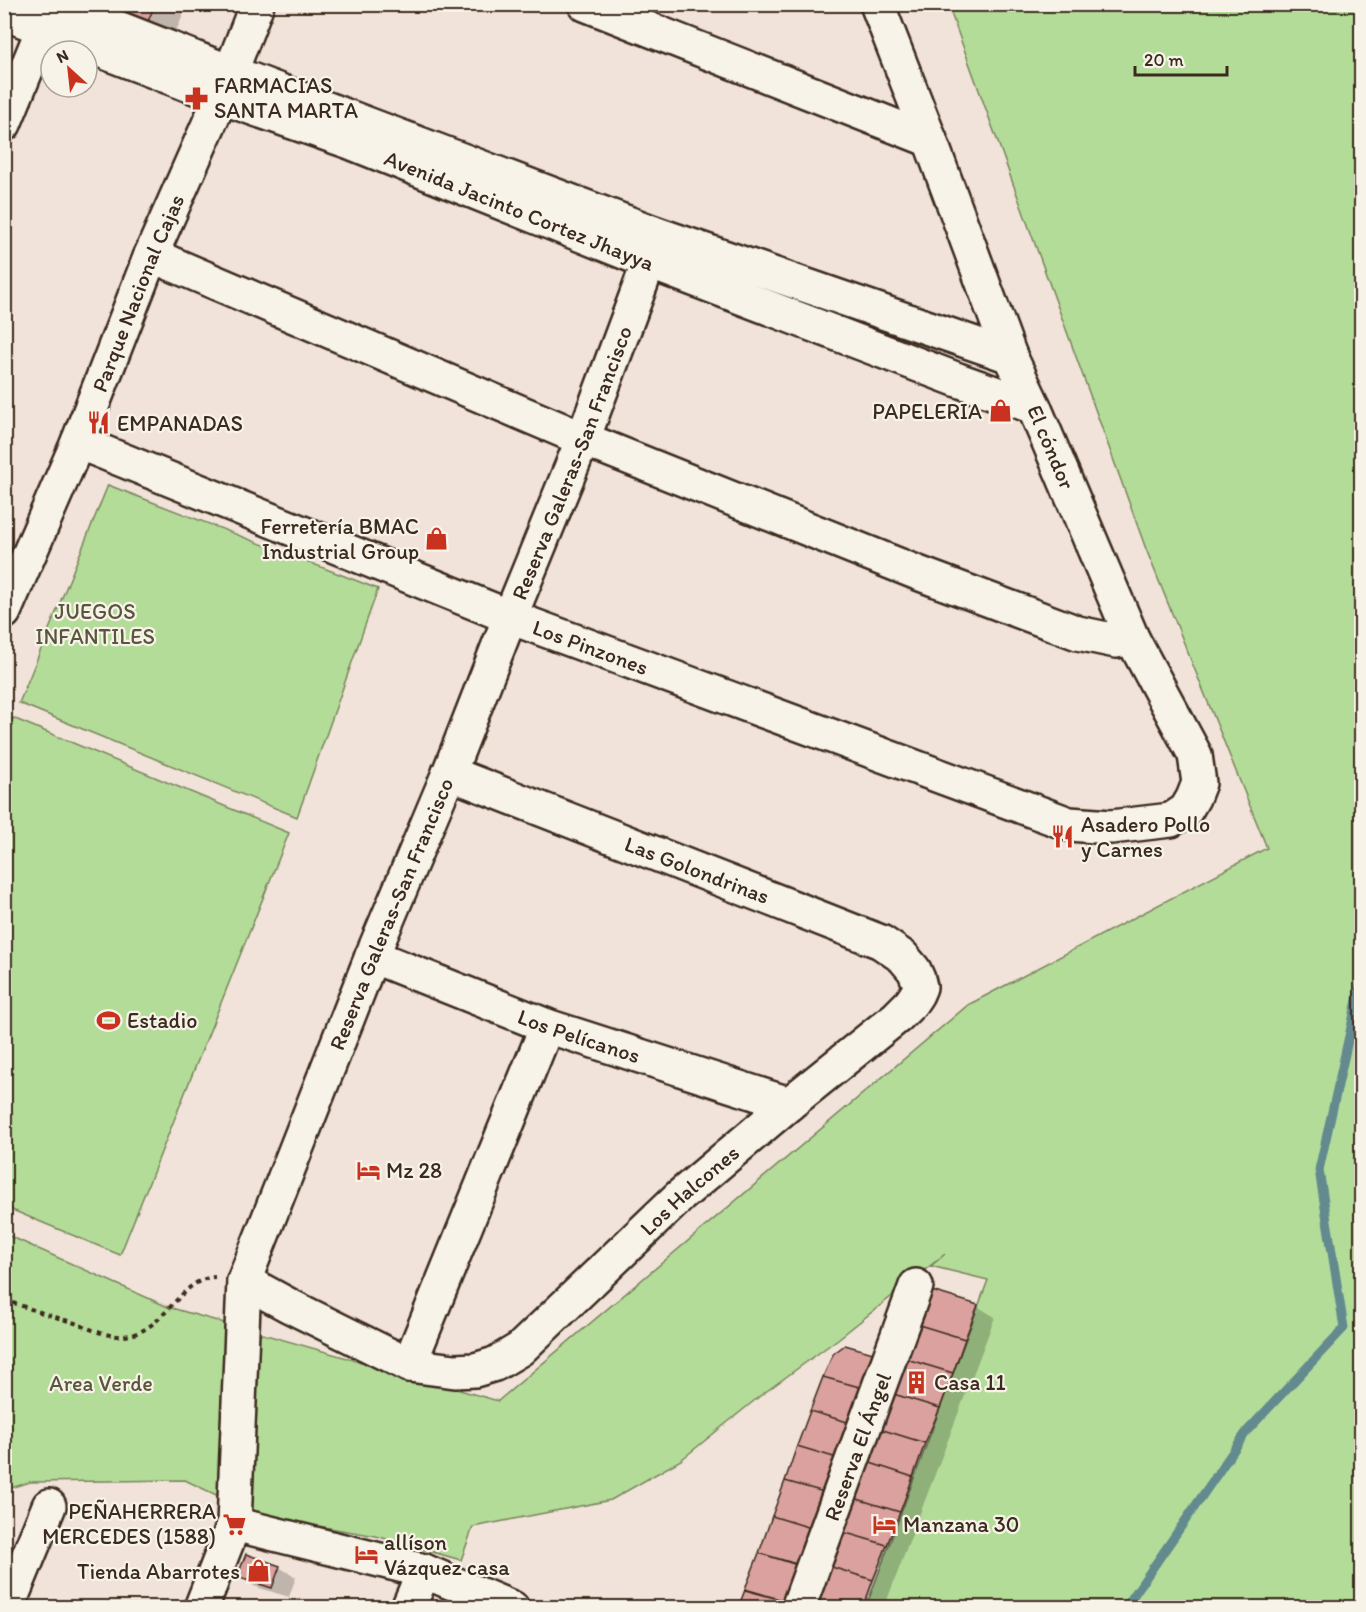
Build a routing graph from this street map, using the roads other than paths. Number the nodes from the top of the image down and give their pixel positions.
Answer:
1 (257, 4) edge
2 (585, 4) edge
3 (877, 4) edge
4 (4, 13) edge
5 (52, 13) edge
6 (226, 85) junction
7 (4, 124) edge
8 (930, 140) junction
9 (651, 248) junction
10 (151, 255) junction
11 (1010, 356) junction
12 (1034, 407) junction
13 (583, 439) junction
14 (78, 442) junction
15 (4, 612) edge
16 (510, 617) junction
17 (1132, 638) junction
18 (449, 773) junction
19 (1111, 827) joint
20 (372, 956) junction
21 (917, 994) joint
22 (547, 1026) junction
23 (789, 1104) junction
24 (244, 1281) junction
25 (916, 1286) dead end
26 (409, 1365) junction
27 (49, 1506) dead end
28 (234, 1524) junction
29 (424, 1571) junction
30 (7, 1608) edge
31 (201, 1608) edge
32 (408, 1608) edge
33 (512, 1608) edge
34 (798, 1608) edge

1 - 6 street, Parque Nacional Cajas
2 - 8 street
3 - 8 street, El cóndor
4 - 5 street, Avenida Jacinto Cortez Jhayya
5 - 6 street, Avenida Jacinto Cortez Jhayya
5 - 7 street
6 - 9 street, Avenida Jacinto Cortez Jhayya
6 - 10 street, Parque Nacional Cajas
8 - 11 street, El cóndor
9 - 11 street, Avenida Jacinto Cortez Jhayya
9 - 12 street, Avenida Jacinto Cortez Jhayya
9 - 13 street, Reserva Galeras-San Francisco
10 - 13 street
10 - 14 street, Parque Nacional Cajas
11 - 12 street, El cóndor
12 - 17 street, El cóndor
13 - 16 street, Reserva Galeras-San Francisco
13 - 17 street
14 - 15 street, Parque Nacional Cajas
14 - 16 street, Los Pinzones
16 - 18 street, Reserva Galeras-San Francisco
16 - 19 street, Los Pinzones
17 - 19 street, El cóndor
18 - 20 street, Reserva Galeras-San Francisco
18 - 21 street, Las Golondrinas
20 - 22 street, Los Pelícanos
20 - 24 street, Reserva Galeras-San Francisco
21 - 23 street, Los Halcones
22 - 23 street, Los Pelícanos
22 - 26 street
23 - 26 street, Los Halcones
24 - 26 street, Los Halcones
24 - 28 street, Reserva Galeras-San Francisco
25 - 34 street, Reserva El Ángel
27 - 30 street
28 - 29 street
28 - 31 street, Reserva Galeras-San Francisco
29 - 32 street
29 - 33 street

